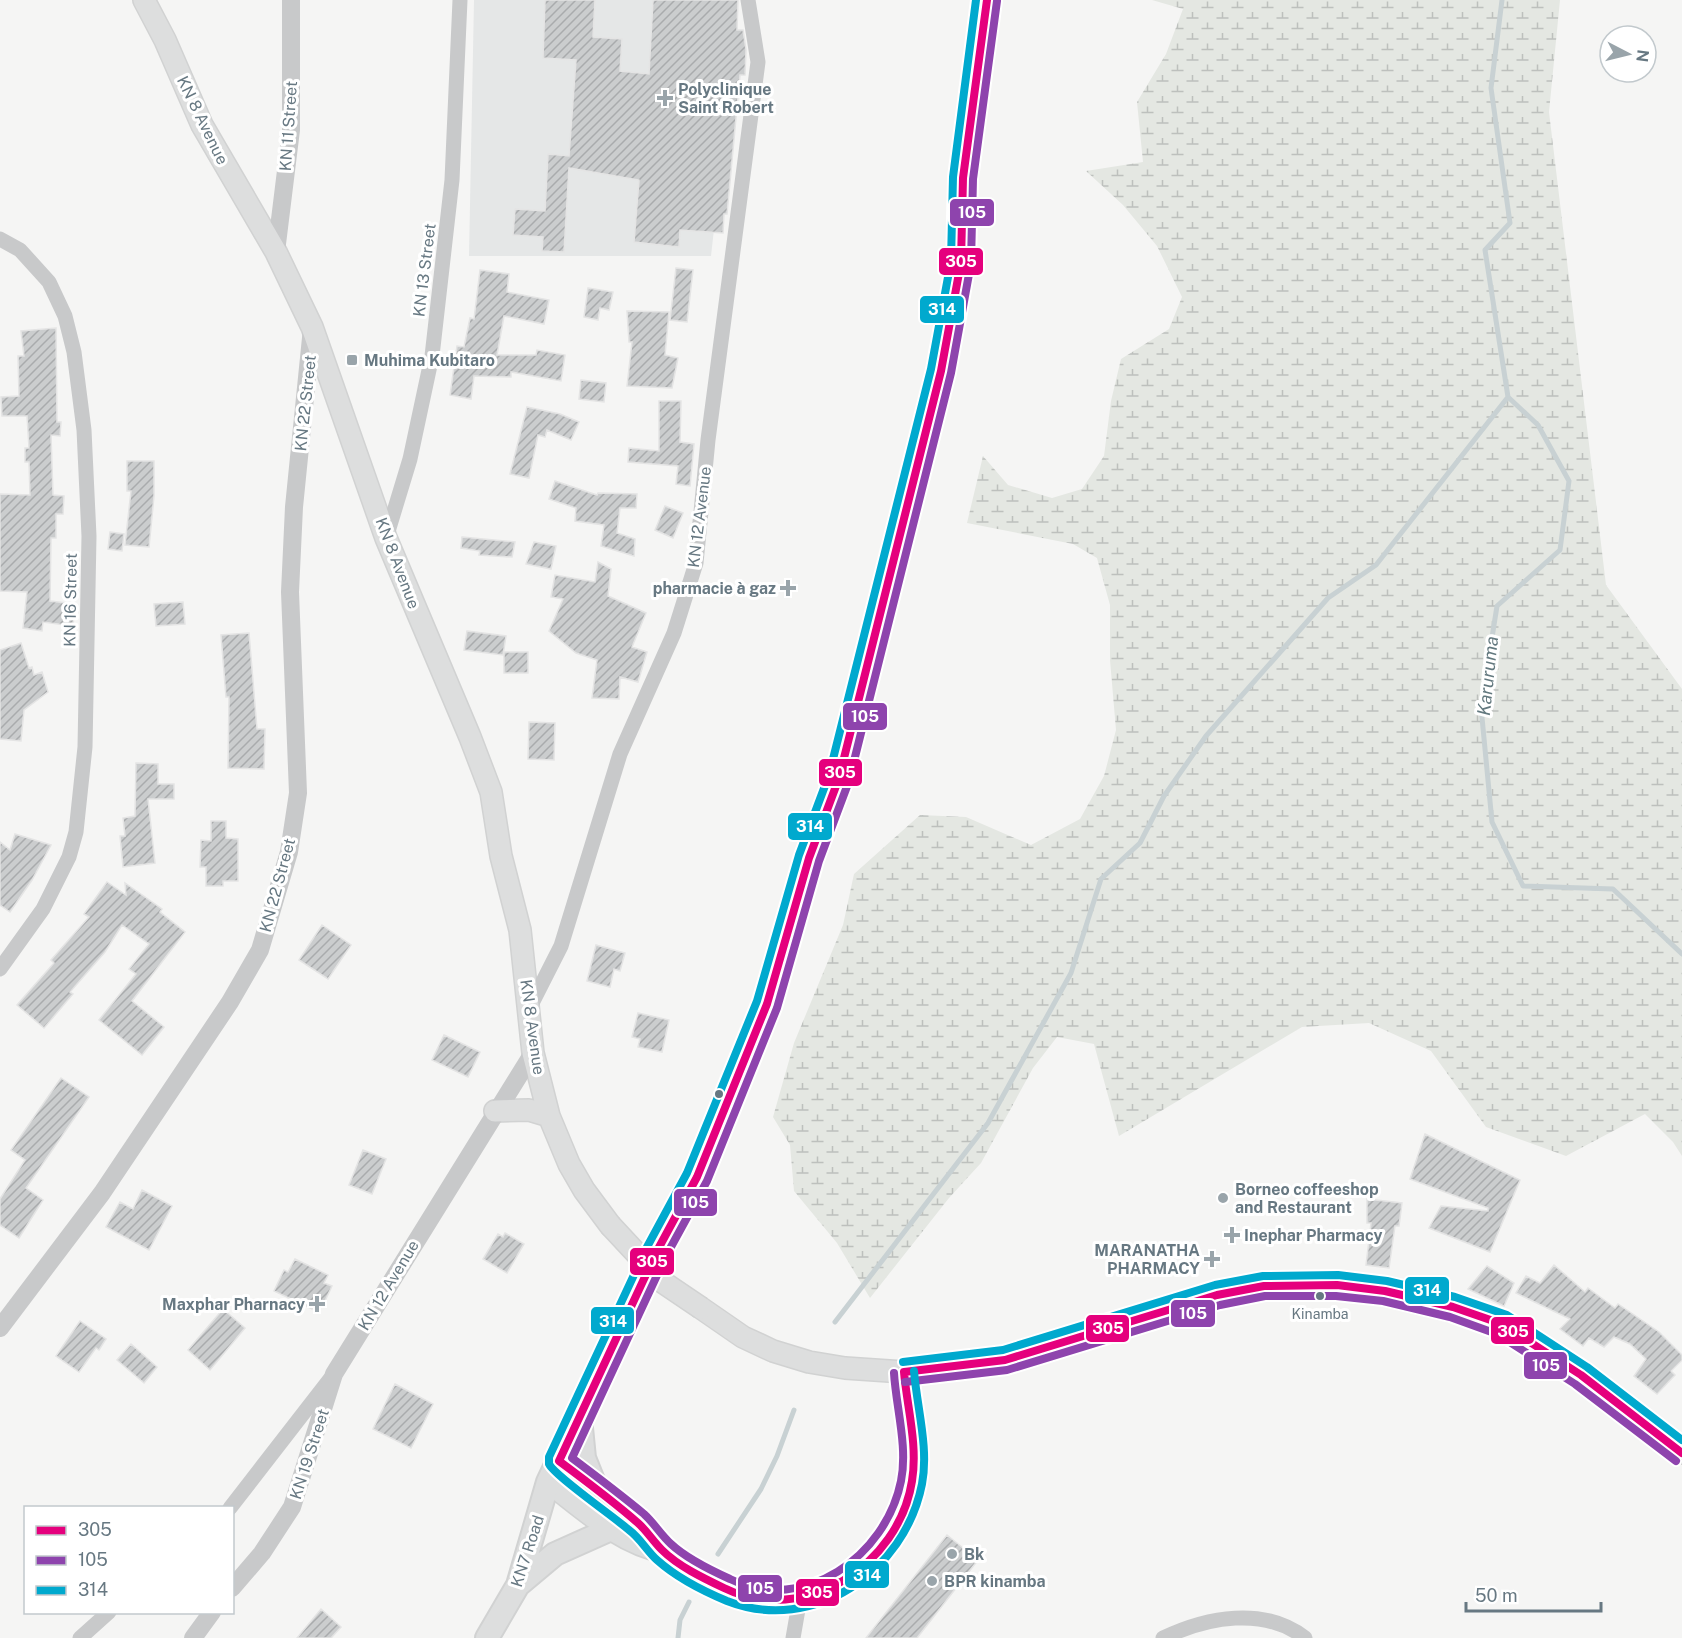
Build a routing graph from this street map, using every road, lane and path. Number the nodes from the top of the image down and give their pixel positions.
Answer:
1 (144, 0) edge
2 (291, 0) edge
3 (460, 0) edge
4 (748, 0) edge
5 (987, 0) edge
6 (0, 239) edge
7 (276, 252) junction
8 (312, 327) junction
9 (386, 538) junction
10 (0, 969) edge
11 (530, 1007) junction
12 (533, 1053) junction
13 (495, 1111) junction
14 (549, 1116) junction
15 (0, 1328) edge
16 (904, 1372) junction
17 (334, 1374) junction
18 (580, 1416) junction
19 (1682, 1453) edge
20 (559, 1461) junction
21 (548, 1482) junction
22 (596, 1488) junction
23 (232, 1506) edge
24 (611, 1529) junction
25 (664, 1552) junction
26 (518, 1585) junction
27 (234, 1586) edge
28 (800, 1598) junction
29 (107, 1614) edge
30 (211, 1614) edge
31 (80, 1638) edge
32 (193, 1638) edge
33 (487, 1638) edge
34 (793, 1638) edge
35 (1163, 1638) edge
36 (1305, 1638) edge

1 - 7 main road, KN 8 Avenue
2 - 7 street, KN 11 Street
3 - 9 street, KN 13 Street
4 - 11 street, KN 12 Avenue
5 - 18 main road, KN7 Road
6 - 10 street, KN 16 Street
7 - 8 main road, KN 8 Avenue
8 - 9 main road, KN 8 Avenue
8 - 15 street, KN 22 Street
9 - 11 main road, KN 8 Avenue
11 - 12 main road, KN 8 Avenue
12 - 13 street, KN 12 Avenue
12 - 14 main road, KN 8 Avenue
13 - 14 main road
13 - 17 street, KN 12 Avenue
14 - 16 main road, KN 8 Avenue, bridge
16 - 19 main road, KN 8 Avenue
16 - 28 main road
17 - 23 street, KN 12 Avenue
17 - 27 street, KN 19 Street
18 - 20 main road, KN7 Road
18 - 22 main road
20 - 21 main road, KN7 Road
20 - 22 main road
21 - 24 main road
21 - 26 main road, KN7 Road
22 - 25 main road
24 - 25 main road
24 - 26 main road
25 - 28 main road
26 - 33 main road, KN7 Road
28 - 34 street
29 - 31 street
30 - 32 street
35 - 36 street

